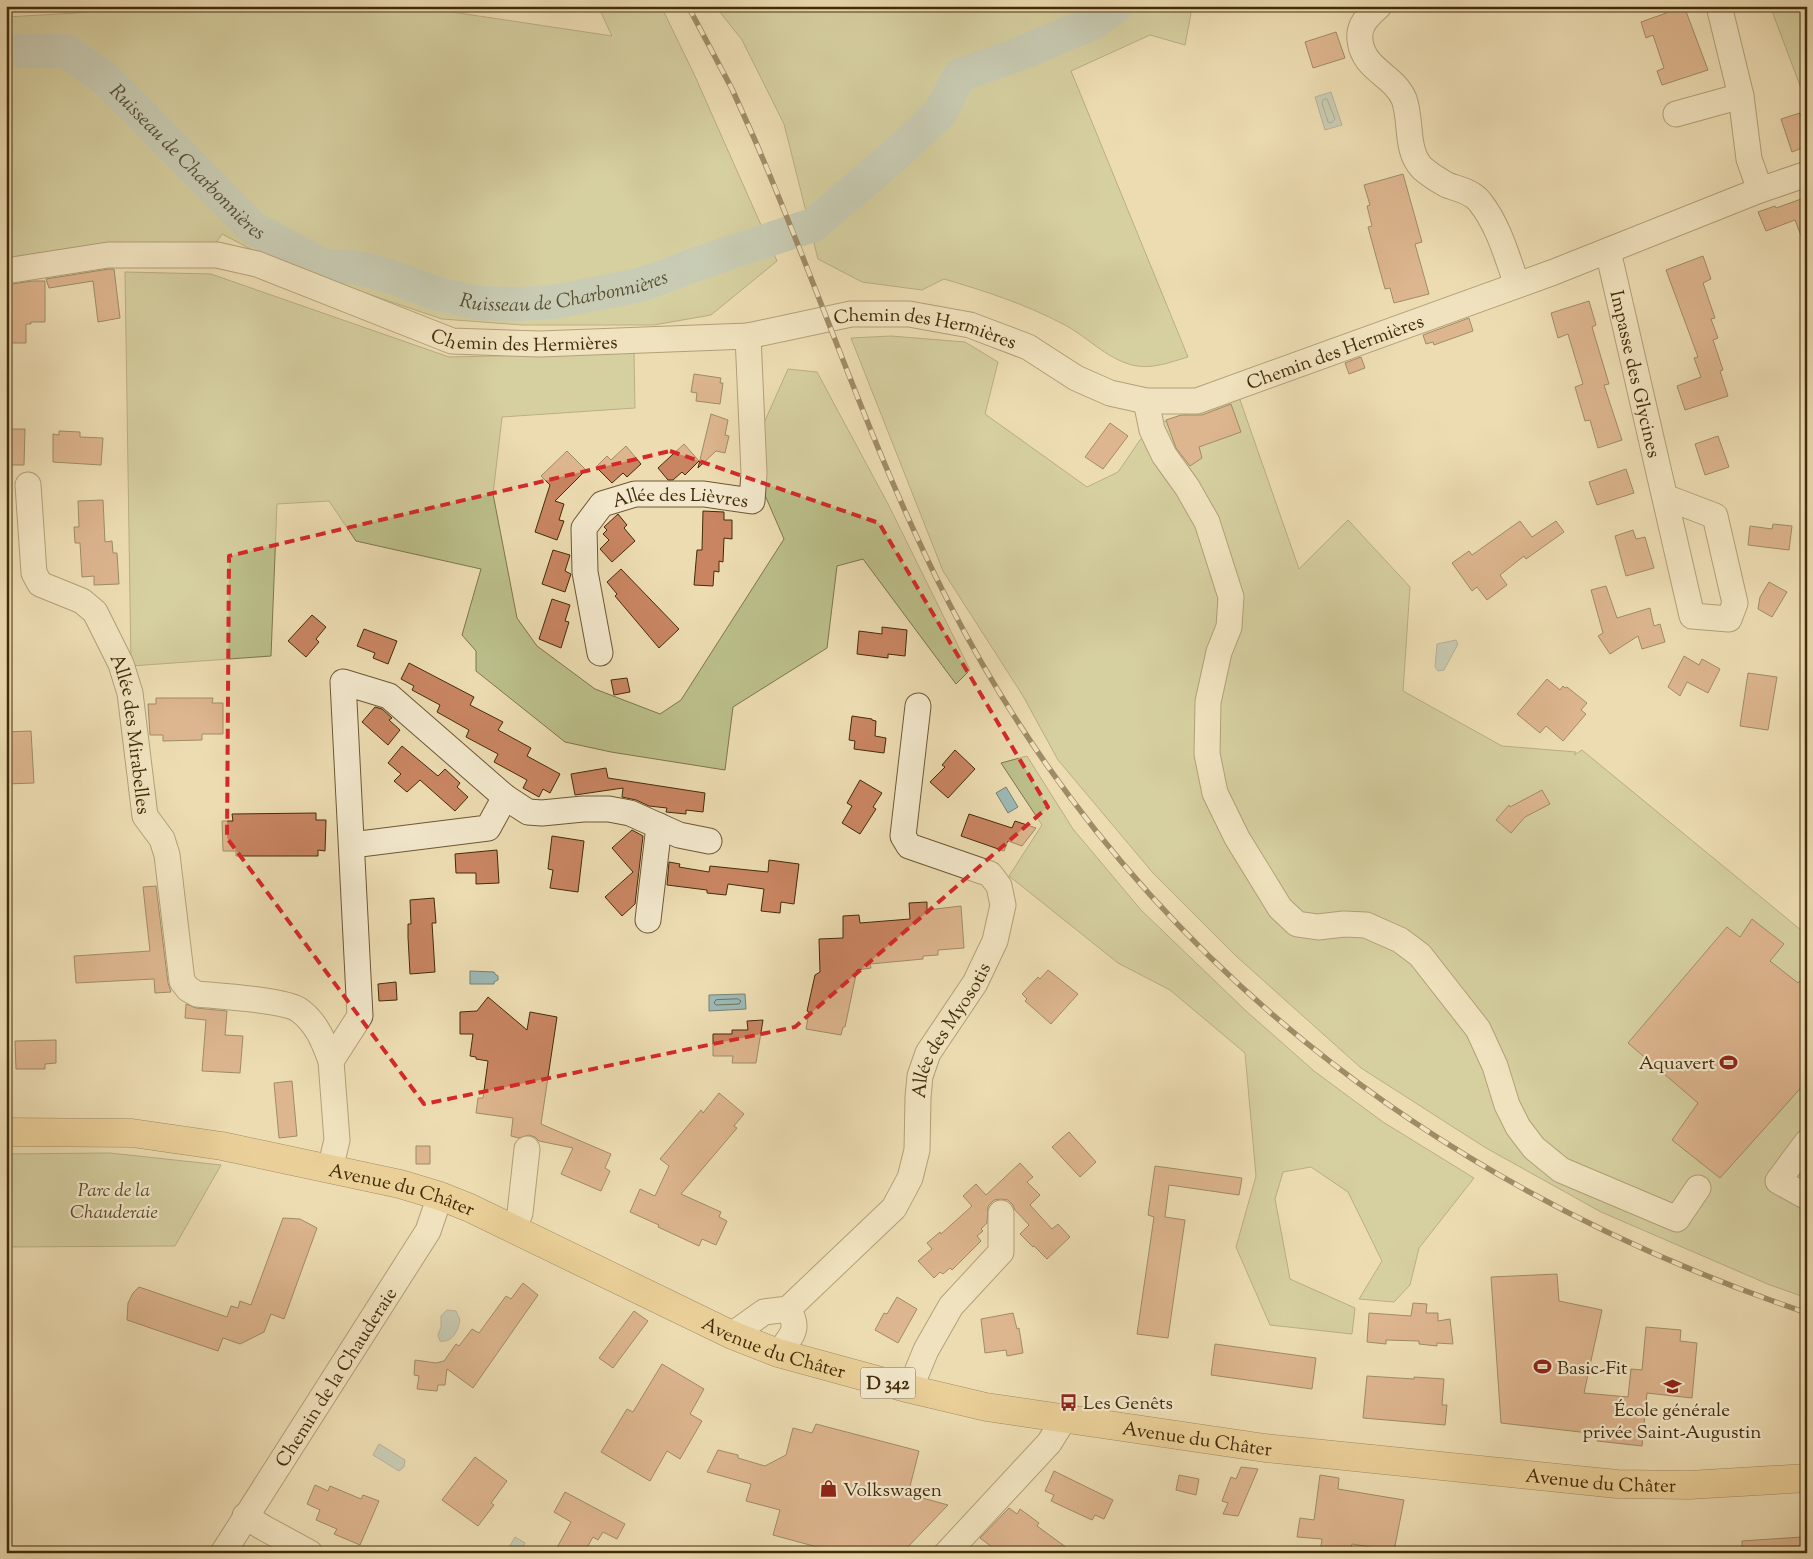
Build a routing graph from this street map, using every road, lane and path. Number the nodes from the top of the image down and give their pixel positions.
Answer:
1 (1379, 6) edge
2 (1719, 6) edge
3 (1741, 96) junction
4 (1676, 114) dead end
5 (1807, 174) edge
6 (1760, 190) junction
7 (1608, 251) junction
8 (6, 271) edge
9 (1517, 285) junction
10 (748, 336) junction
11 (1146, 401) junction
12 (28, 485) dead end
13 (1665, 497) junction
14 (600, 653) dead end
15 (918, 706) dead end
16 (505, 797) junction
17 (659, 826) junction
18 (709, 842) dead end
19 (352, 845) junction
20 (648, 920) dead end
21 (331, 1061) junction
22 (6, 1132) edge
23 (1807, 1142) edge
24 (527, 1149) dead end
25 (330, 1169) junction
26 (1698, 1188) dead end
27 (440, 1196) junction
28 (1807, 1197) edge
29 (1001, 1213) dead end
30 (514, 1228) junction
31 (788, 1309) junction
32 (732, 1335) junction
33 (778, 1353) junction
34 (910, 1389) junction
35 (1064, 1418) junction
36 (1807, 1478) edge
37 (245, 1516) junction
38 (223, 1553) edge
39 (310, 1553) edge
40 (947, 1553) edge

1 - 9 street
2 - 3 street
3 - 4 street
3 - 6 street
5 - 6 street, Chemin des Hermières
6 - 7 street, Chemin des Hermières
7 - 9 street, Chemin des Hermières
7 - 13 street, Impasse des Glycines
8 - 10 street, Chemin des Hermières
9 - 11 street, Chemin des Hermières
10 - 11 street, Chemin des Hermières
10 - 14 street, Allée des Lièvres
11 - 26 street
12 - 21 street, Allée des Mirabelles
13 - 13 street, Impasse des Glycines
15 - 31 street, Allée des Myosotis
16 - 17 street
16 - 19 street
16 - 19 street
17 - 18 street
17 - 20 street
19 - 21 street
21 - 25 street, Allée des Mirabelles
22 - 25 main road, Avenue du Châter / D 342
23 - 28 street
24 - 30 street
25 - 27 main road, Avenue du Châter / D 342
27 - 30 main road, Avenue du Châter / D 342
27 - 37 street, Chemin de la Chauderaie
29 - 34 street
30 - 32 main road, Avenue du Châter / D 342
31 - 32 street
31 - 33 street
32 - 33 main road, Avenue du Châter / D 342
33 - 34 main road, Avenue du Châter / D 342
34 - 35 main road, Avenue du Châter / D 342
35 - 36 main road, Avenue du Châter / D 342
35 - 40 street
37 - 38 street, Chemin de la Chauderaie
37 - 39 street

